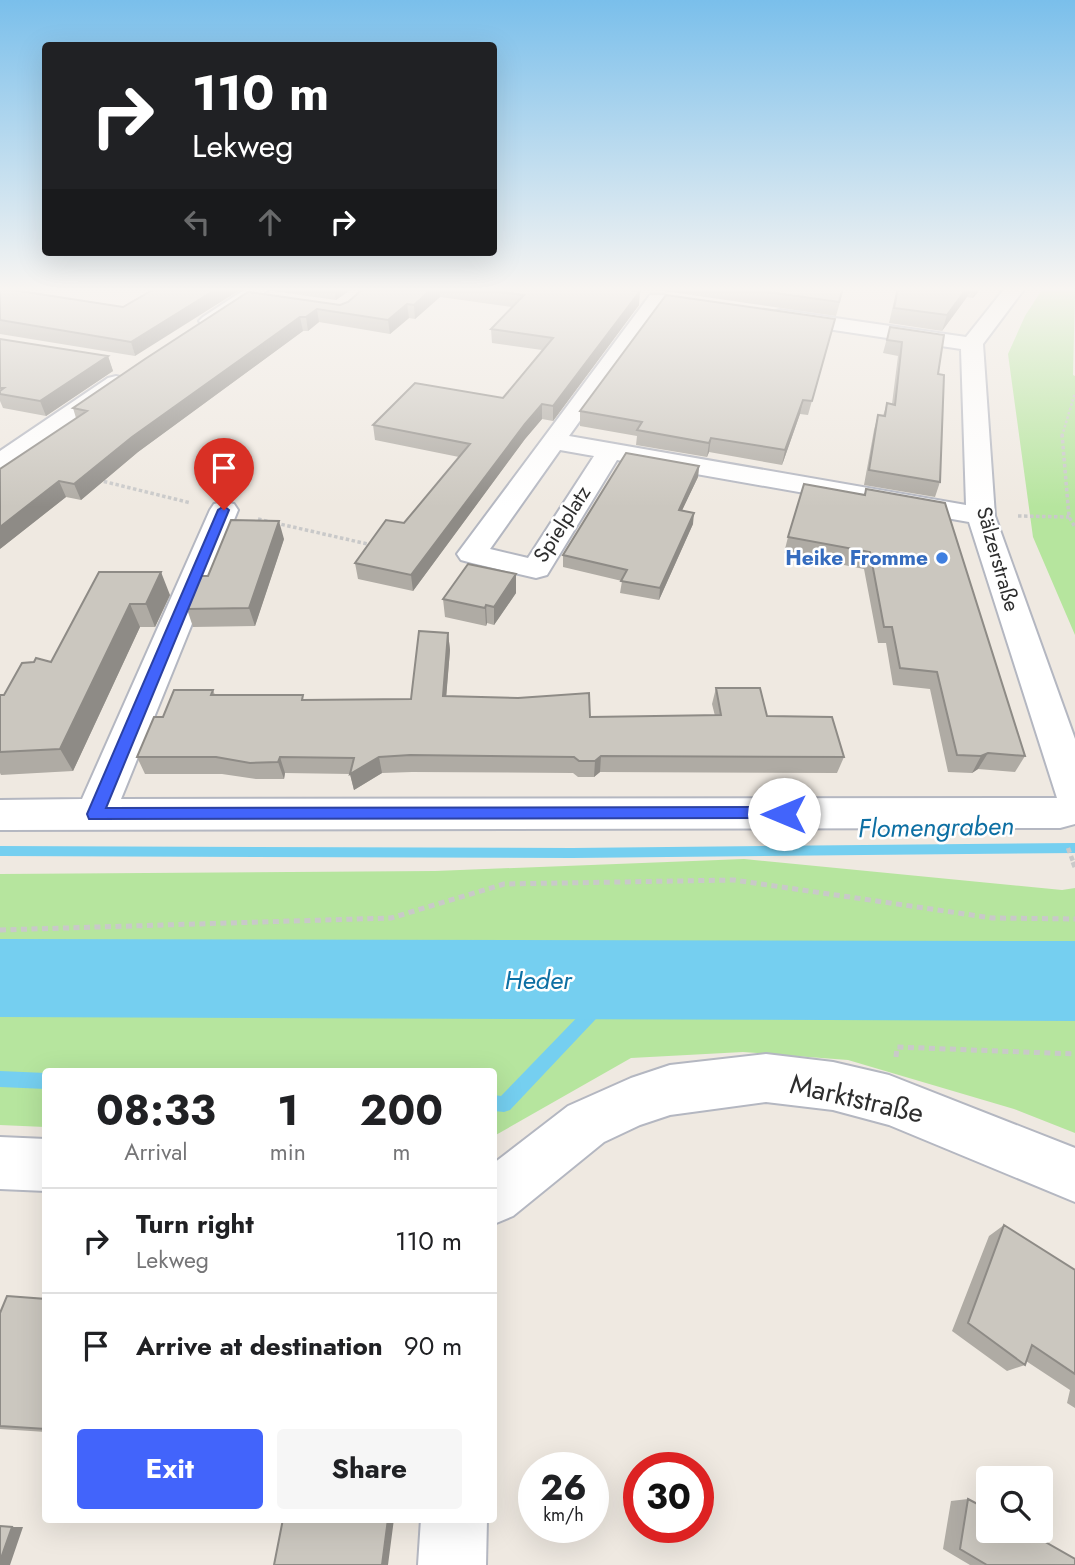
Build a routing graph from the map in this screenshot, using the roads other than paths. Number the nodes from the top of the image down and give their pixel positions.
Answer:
1 (609, 361) edge
2 (973, 361) edge
3 (123, 366) dead end
4 (553, 441) junction
5 (609, 452) junction
6 (0, 463) edge
7 (224, 510) road end
8 (981, 516) junction
9 (1072, 810) edge
10 (95, 814) junction
11 (0, 815) edge
12 (0, 1163) edge
13 (42, 1165) edge
14 (1075, 1175) edge
15 (497, 1195) edge
16 (454, 1523) edge
17 (452, 1565) edge

1 - 4 street
2 - 8 street, Sälzerstraße
3 - 6 street
4 - 5 street
4 - 5 street, Spielplatz
5 - 8 street
7 - 10 street
8 - 9 street, Sälzerstraße
9 - 10 street
10 - 11 street
12 - 13 street
14 - 15 street, Marktstraße
16 - 17 street

